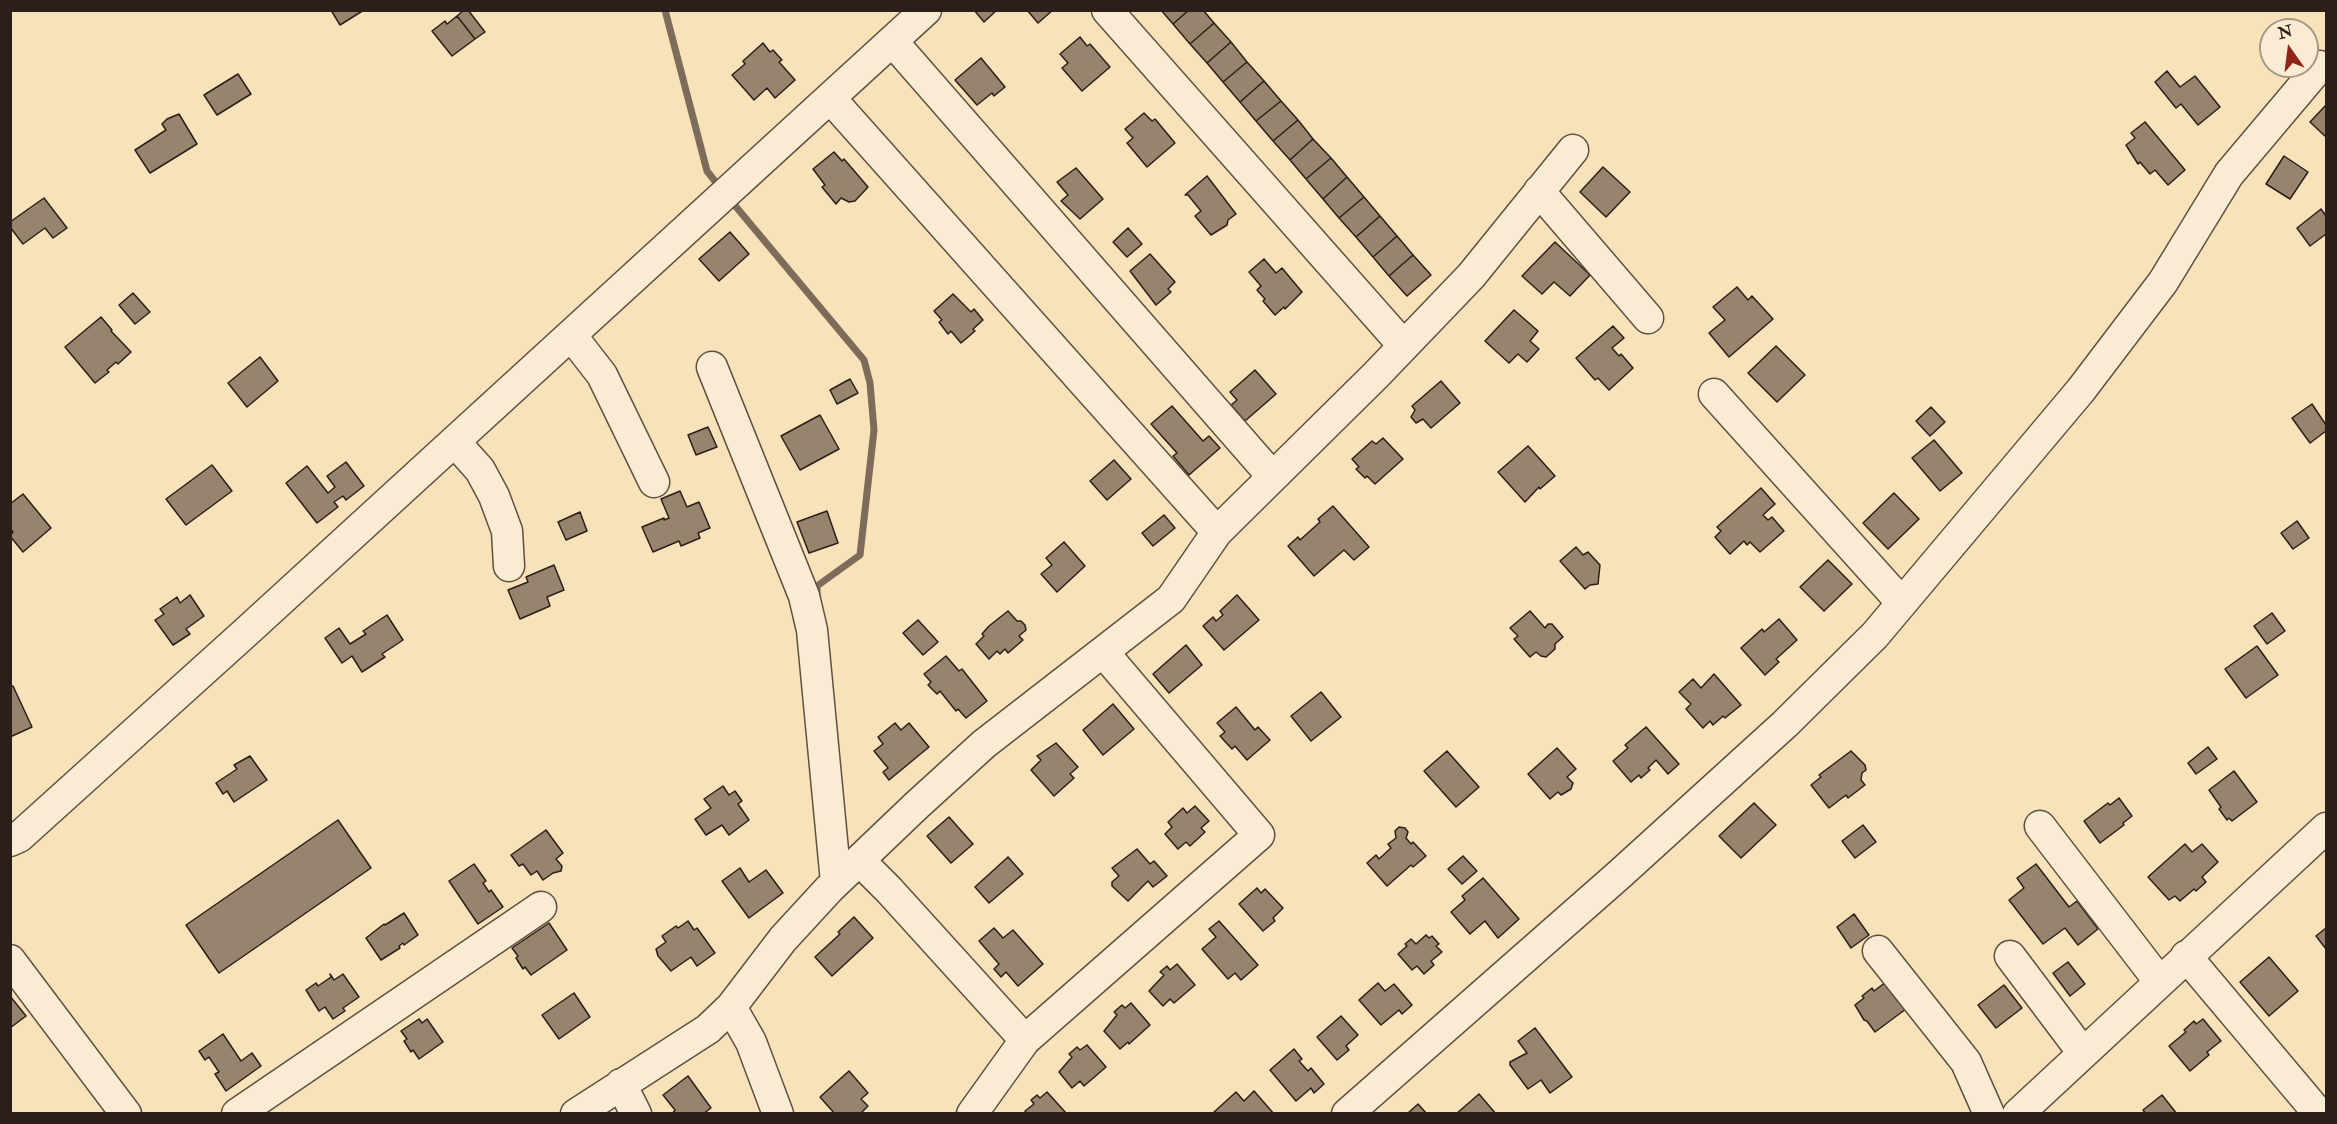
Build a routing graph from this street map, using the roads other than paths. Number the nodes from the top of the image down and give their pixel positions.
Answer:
1 (926, 10) edge
2 (1107, 10) edge
3 (892, 42) junction
4 (2320, 66) dead end
5 (831, 99) junction
6 (1573, 150) dead end
7 (1539, 191) junction
8 (1648, 318) dead end
9 (571, 335) junction
10 (1403, 345) junction
11 (712, 367) dead end
12 (1714, 394) dead end
13 (454, 442) junction
14 (1272, 476) junction
15 (654, 482) dead end
16 (1216, 532) junction
17 (509, 566) dead end
18 (1902, 603) junction
19 (1104, 653) junction
20 (2040, 826) dead end
21 (2326, 828) edge
22 (10, 841) edge
23 (860, 861) junction
24 (836, 882) junction
25 (541, 908) dead end
26 (1878, 951) dead end
27 (2186, 956) junction
28 (2010, 957) dead end
29 (10, 960) edge
30 (2160, 981) junction
31 (731, 1007) junction
32 (1024, 1041) junction
33 (2083, 1053) junction
34 (621, 1084) junction
35 (126, 1113) edge
36 (237, 1113) edge
37 (576, 1113) edge
38 (636, 1113) edge
39 (778, 1113) edge
40 (972, 1113) edge
41 (1347, 1113) edge
42 (1989, 1113) edge
43 (2018, 1113) edge
44 (2319, 1113) edge

1 - 3 street
2 - 10 street
3 - 5 street
3 - 14 street
4 - 18 street
5 - 9 street
5 - 16 street
6 - 7 street
7 - 8 street
7 - 10 street
9 - 13 street
9 - 15 street
10 - 14 street
11 - 24 street
12 - 18 street
13 - 17 street
13 - 22 street
14 - 16 street
16 - 19 street
18 - 41 street
19 - 23 street
19 - 32 street
20 - 30 street
21 - 27 street
23 - 24 street
23 - 32 street
24 - 31 street
25 - 36 street
26 - 42 street
27 - 30 street
27 - 44 street
28 - 33 street
29 - 35 street
30 - 33 street
31 - 34 street
31 - 39 street
32 - 40 street
33 - 43 street
34 - 37 street
34 - 38 street

